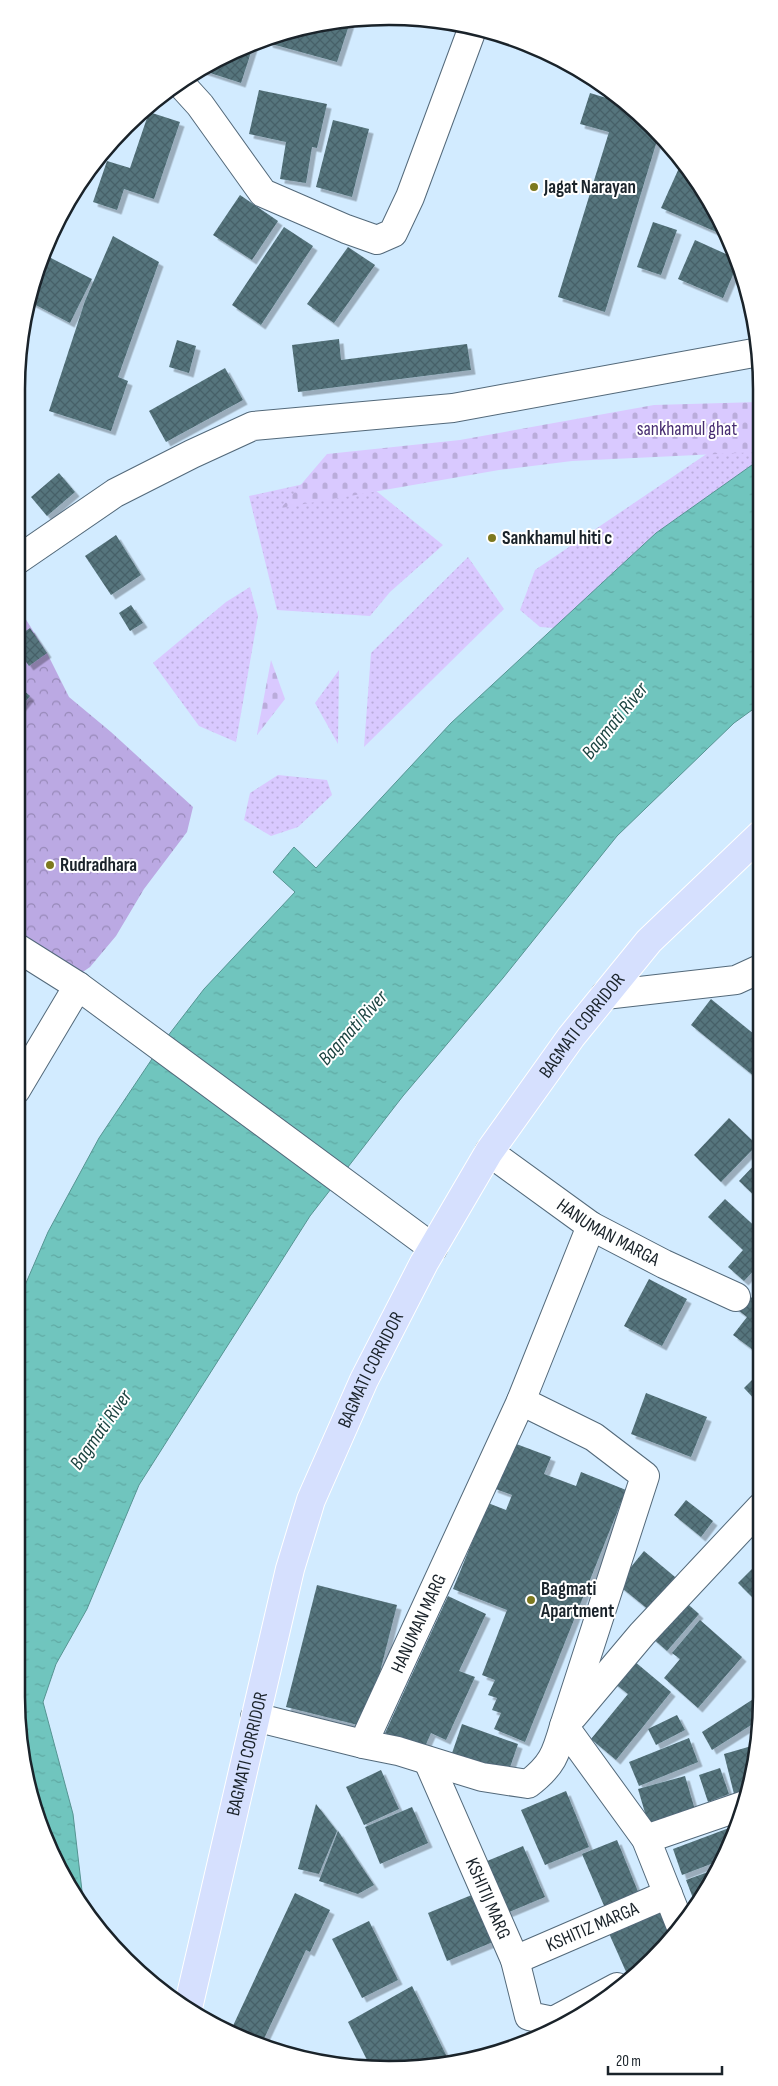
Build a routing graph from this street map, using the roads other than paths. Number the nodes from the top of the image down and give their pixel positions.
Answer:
1 (470, 34) edge
2 (185, 88) edge
3 (751, 353) edge
4 (25, 555) edge
5 (753, 842) edge
6 (25, 953) edge
7 (753, 972) edge
8 (78, 986) junction
9 (606, 995) junction
10 (25, 1075) edge
11 (489, 1152) junction
12 (591, 1226) junction
13 (433, 1248) junction
14 (736, 1297) dead end
15 (521, 1401) junction
16 (753, 1516) edge
17 (255, 1717) junction
18 (564, 1726) junction
19 (363, 1744) junction
20 (428, 1761) junction
21 (736, 1807) edge
22 (646, 1839) junction
23 (668, 1894) junction
24 (678, 1919) edge
25 (515, 1960) junction
26 (190, 2002) edge
27 (574, 2010) edge

1 - 2 street
3 - 4 street
5 - 9 main road, BAGMATI CORRIDOR
6 - 8 street
7 - 9 street
8 - 10 street
8 - 13 street
9 - 11 main road, BAGMATI CORRIDOR
11 - 12 street, HANUMAN MARGA
11 - 13 main road, BAGMATI CORRIDOR
12 - 14 street, HANUMAN MARGA
12 - 15 street, HANUMAN MARG
13 - 17 main road, BAGMATI CORRIDOR
15 - 18 street
15 - 19 street, HANUMAN MARG
16 - 18 street
17 - 19 street
17 - 26 main road, BAGMATI CORRIDOR
18 - 20 street
18 - 22 street
19 - 20 street
20 - 25 street, KSHITIJ MARG
21 - 22 street
22 - 23 street
23 - 24 street
23 - 25 street, KSHITIZ MARGA
25 - 27 street, KSHITIJ MARG

